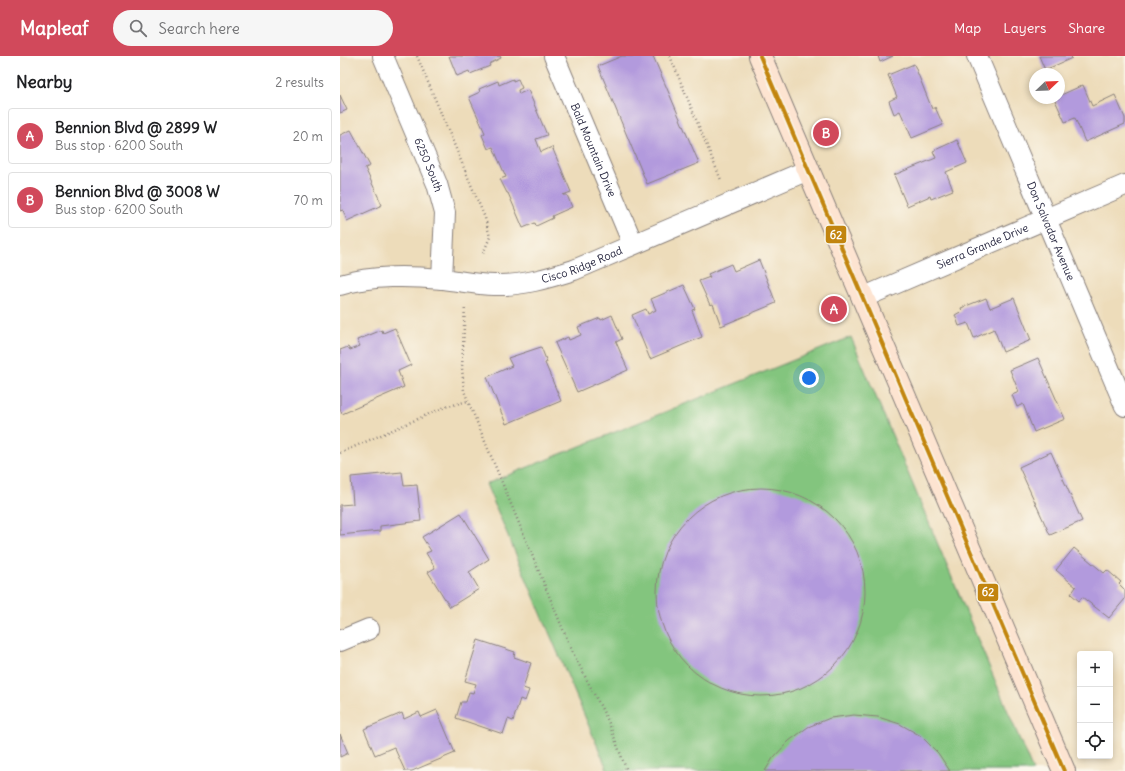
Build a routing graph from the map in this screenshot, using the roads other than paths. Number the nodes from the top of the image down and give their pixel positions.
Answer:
1 (383, 56) edge
2 (554, 56) edge
3 (760, 56) edge
4 (977, 56) edge
5 (808, 170) junction
6 (1125, 185) edge
7 (1045, 219) junction
8 (633, 244) junction
9 (442, 279) junction
10 (340, 285) edge
11 (862, 298) junction
12 (1125, 406) edge
13 (369, 629) dead end
14 (340, 641) edge
15 (1064, 771) edge

1 - 9 street, 6250 South
2 - 8 street, Bald Mountain Drive
3 - 5 main road
4 - 7 street, Don Salvador Avenue
5 - 8 street, Cisco Ridge Road
5 - 11 main road
6 - 7 street, Sierra Grande Drive
7 - 11 street, Sierra Grande Drive
7 - 12 street, Don Salvador Avenue
8 - 9 street, Cisco Ridge Road
9 - 10 street, Cisco Ridge Road
11 - 15 main road
13 - 14 street

